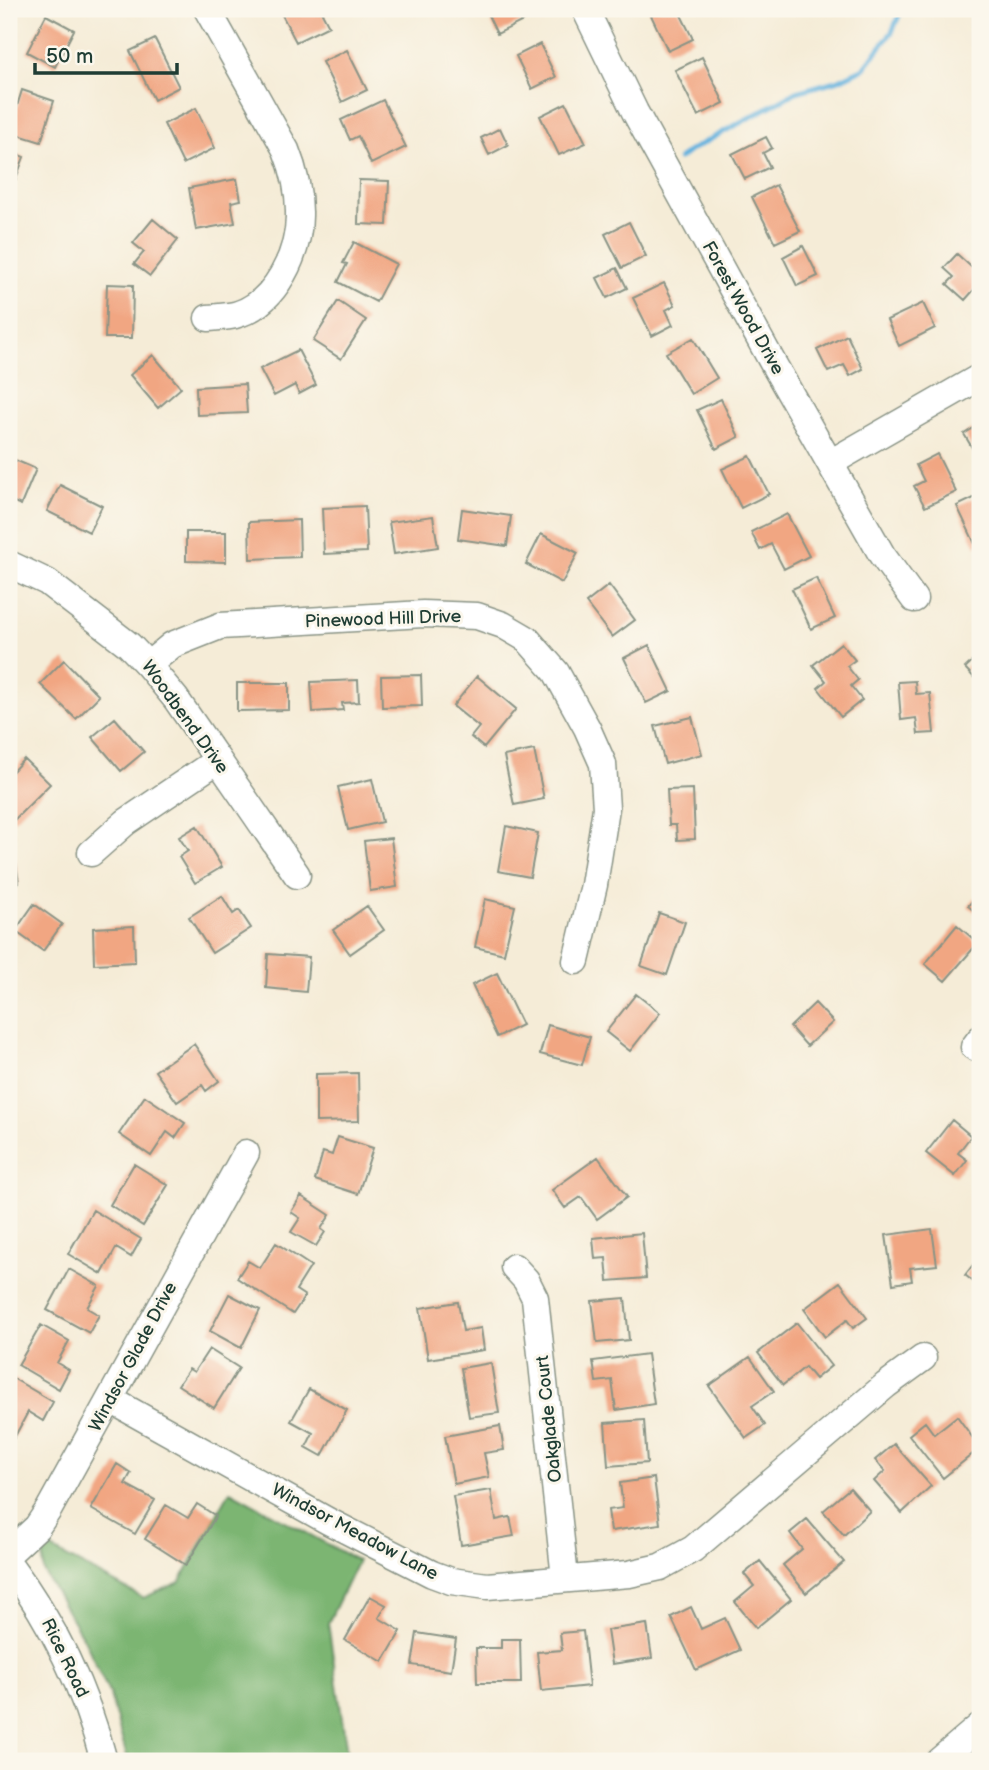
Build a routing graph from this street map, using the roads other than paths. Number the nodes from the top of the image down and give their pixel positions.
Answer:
1 (207, 9) edge
2 (585, 9) edge
3 (208, 318) dead end
4 (980, 377) edge
5 (830, 463) junction
6 (9, 564) edge
7 (914, 599) dead end
8 (148, 665) junction
9 (218, 760) junction
10 (91, 853) dead end
11 (297, 876) dead end
12 (576, 961) dead end
13 (246, 1153) dead end
14 (514, 1267) dead end
15 (923, 1359) dead end
16 (111, 1400) junction
17 (9, 1553) edge
18 (9, 1564) edge
19 (565, 1578) junction
20 (980, 1726) edge
21 (104, 1761) edge
22 (939, 1761) edge

1 - 3 street
2 - 5 street, Forest Wood Drive
4 - 5 street
5 - 7 street, Forest Wood Drive
6 - 8 street, Woodbend Drive
8 - 9 street, Woodbend Drive
8 - 12 street, Pinewood Hill Drive
9 - 10 street
9 - 11 street, Woodbend Drive
13 - 16 street, Windsor Glade Drive
14 - 19 street, Oakglade Court
15 - 19 street, Windsor Meadow Lane
16 - 17 street, Windsor Glade Drive
16 - 19 street, Windsor Meadow Lane
18 - 21 street, Rice Road
20 - 22 street

